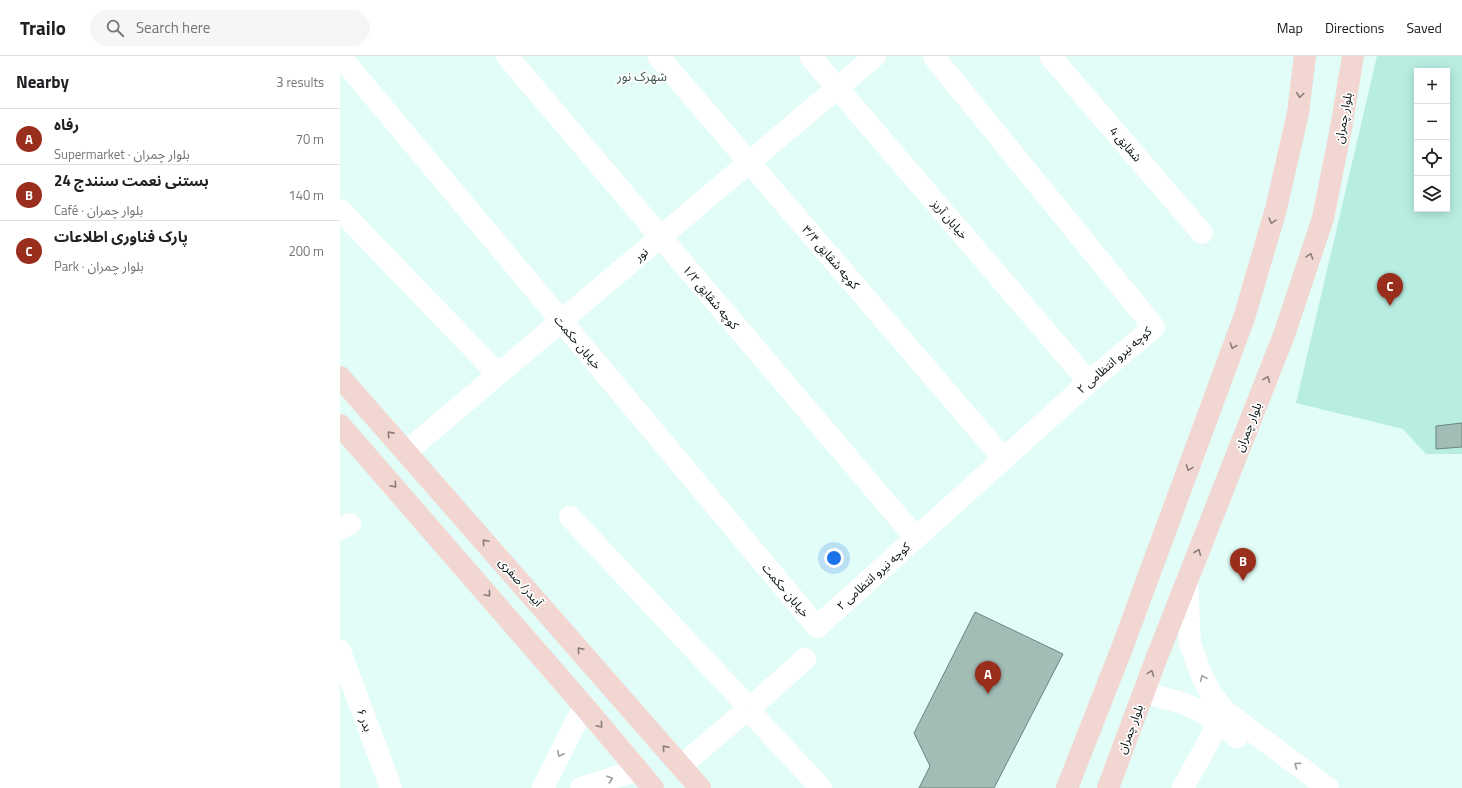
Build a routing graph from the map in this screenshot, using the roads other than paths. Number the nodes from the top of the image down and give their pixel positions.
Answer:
1 (340, 56) edge
2 (507, 56) edge
3 (658, 56) edge
4 (810, 56) edge
5 (875, 56) edge
6 (1050, 56) edge
7 (1305, 56) edge
8 (1353, 56) edge
9 (934, 57) edge
10 (837, 88) junction
11 (749, 162) junction
12 (340, 210) edge
13 (1202, 233) dead end
14 (661, 237) junction
15 (561, 321) junction
16 (498, 374) junction
17 (340, 378) edge
18 (1089, 382) junction
19 (340, 424) edge
20 (406, 452) junction
21 (1004, 459) junction
22 (570, 517) dead end
23 (916, 538) junction
24 (1187, 580) junction
25 (817, 627) joint
26 (340, 651) edge
27 (806, 659) dead end
28 (1143, 693) junction
29 (584, 706) junction
30 (749, 708) junction
31 (1222, 717) junction
32 (681, 766) junction
33 (638, 770) junction
34 (391, 788) edge
35 (543, 788) edge
36 (581, 788) edge
37 (653, 788) edge
38 (700, 788) edge
39 (821, 788) edge
40 (1067, 788) edge
41 (1108, 788) edge
42 (1183, 788) edge
43 (1303, 788) edge
44 (1328, 788) edge

1 - 15 street, خیابان حکمت
2 - 14 street, کوچه شقایق ۱/۲
3 - 11 street, کوچه شقایق ۳/۴
4 - 10 street, خیابان آریز
5 - 10 street, نور
6 - 13 street, شقایق 4
7 -> 40 main road
24 -> 8 main road, بلوار چمران
9 - 18 street, کوچه نیرو انتظامی ۲
10 - 11 street, نور
10 - 18 street, خیابان آریز
11 - 14 street, نور
11 - 21 street, کوچه شقایق ۳/۴
12 - 16 street
14 - 15 street, نور
14 - 23 street, کوچه شقایق ۱/۲
15 - 16 street, نور
15 - 25 street, خیابان حکمت
16 - 20 street, نور
20 -> 17 main road, آبیدر/ صفری
18 - 21 street, کوچه نیرو انتظامی ۲
19 -> 29 main road
32 -> 20 main road, آبیدر/ صفری
21 - 23 street, کوچه نیرو انتظامی ۲
22 - 30 street
23 - 25 street, کوچه نیرو انتظامی ۲
28 -> 24 main road, بلوار چمران
31 -> 24 street
26 - 34 street, بدر ۶
27 - 30 street
28 - 31 street
28 - 41 main road, بلوار چمران
29 -> 33 main road
29 -> 35 street
30 - 32 street
30 - 39 street
31 - 42 street
31 - 43 street
44 -> 31 street
32 - 38 main road, آبیدر/ صفری
36 -> 33 street
33 - 37 main road

